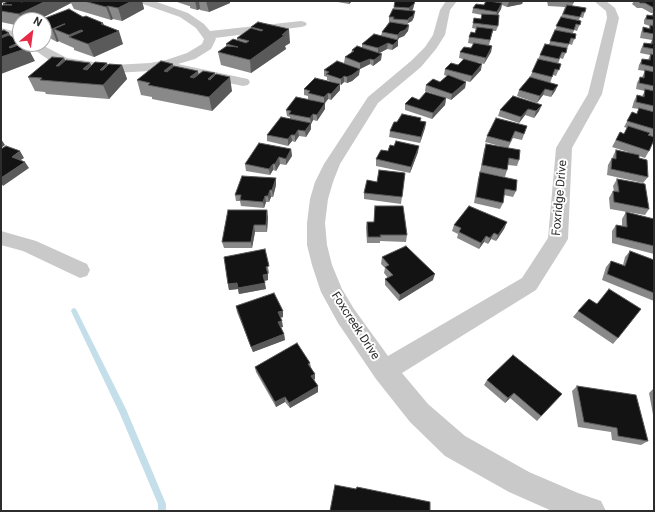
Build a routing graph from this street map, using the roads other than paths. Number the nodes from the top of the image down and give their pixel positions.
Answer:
1 (144, 1) edge
2 (452, 1) edge
3 (599, 1) edge
4 (300, 24) dead end
5 (1, 31) edge
6 (12, 34) edge
7 (208, 35) junction
8 (45, 52) edge
9 (169, 63) junction
10 (243, 82) dead end
11 (1, 238) edge
12 (80, 270) dead end
13 (385, 371) junction
14 (546, 503) edge
15 (591, 511) edge

1 - 7 street
2 - 13 street, Foxcreek Drive
3 - 13 street, Foxridge Drive
4 - 7 street
5 - 6 street
7 - 9 street
8 - 9 street
9 - 10 street
11 - 12 street
13 - 14 street, Foxcreek Drive
14 - 15 street, Foxcreek Drive

